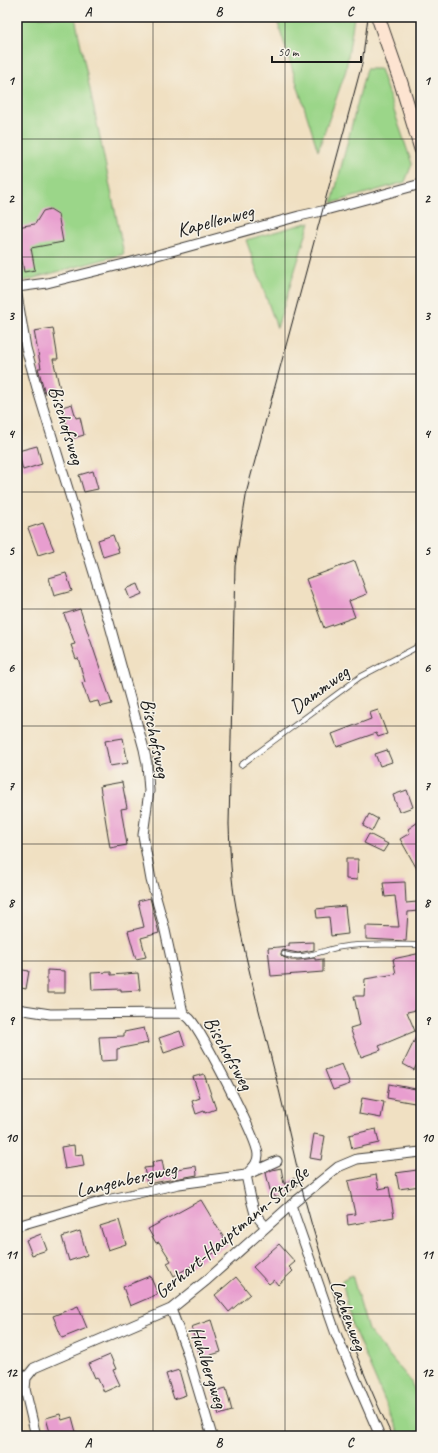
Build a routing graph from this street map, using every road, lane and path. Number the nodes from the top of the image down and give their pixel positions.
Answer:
1 (378, 17) edge
2 (421, 149) edge
3 (421, 184) edge
4 (17, 287) edge
5 (17, 295) edge
6 (421, 646) edge
7 (241, 765) dead end
8 (421, 945) edge
9 (284, 954) dead end
10 (17, 1009) edge
11 (183, 1013) junction
12 (421, 1152) edge
13 (277, 1161) dead end
14 (246, 1175) junction
15 (291, 1205) junction
16 (17, 1226) edge
17 (266, 1227) junction
18 (171, 1309) junction
19 (17, 1371) edge
20 (26, 1378) junction
21 (36, 1436) edge
22 (212, 1436) edge
23 (380, 1436) edge

1 - 2 main road
3 - 4 street, Kapellenweg
5 - 11 street, Bischofsweg
6 - 7 lane, Dammweg
8 - 9 lane
10 - 11 street
11 - 14 street, Bischofsweg
12 - 15 street, Gerhart-Hauptmann-Straße
13 - 14 street
14 - 16 street, Langenbergweg
14 - 17 street
15 - 17 street, Gerhart-Hauptmann-Straße
15 - 23 street, Lachenweg
17 - 18 street, Gerhart-Hauptmann-Straße
18 - 20 street, Gerhart-Hauptmann-Straße
18 - 22 street, Huhlbergweg
19 - 20 street
20 - 21 street

